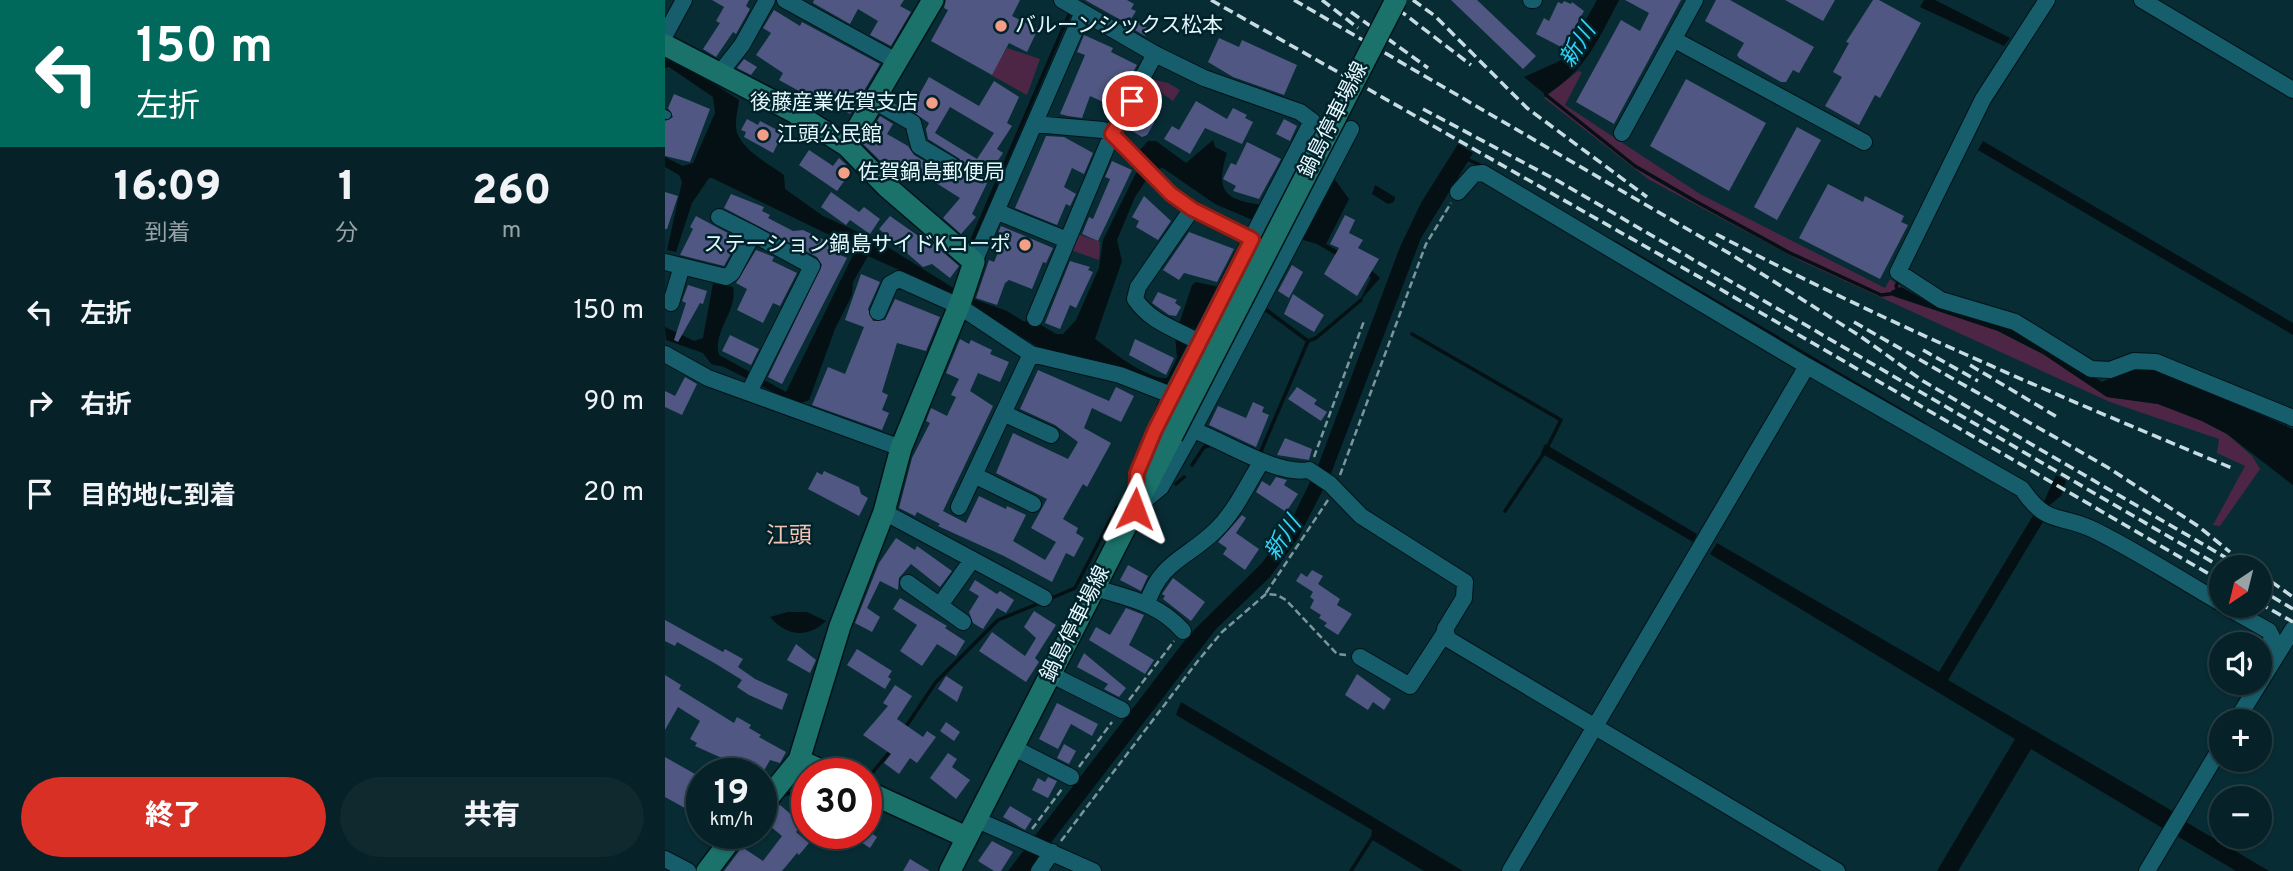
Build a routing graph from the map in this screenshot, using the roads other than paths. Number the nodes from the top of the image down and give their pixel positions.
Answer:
1 (684, 0) edge
2 (767, 0) edge
3 (785, 0) edge
4 (933, 0) edge
5 (1396, 0) edge
6 (1695, 0) edge
7 (2047, 0) edge
8 (2142, 0) edge
9 (1073, 6) edge
10 (665, 35) edge
11 (1675, 40) junction
12 (665, 44) edge
13 (1155, 54) junction
14 (898, 62) junction
15 (720, 73) junction
16 (2293, 90) edge
17 (874, 102) junction
18 (1034, 124) junction
19 (1351, 129) dead end
20 (1622, 133) dead end
21 (1112, 134) junction
22 (1864, 142) dead end
23 (847, 146) junction
24 (951, 165) dead end
25 (1458, 192) road end
26 (1192, 209) junction
27 (998, 212) junction
28 (719, 217) dead end
29 (753, 234) junction
30 (1252, 239) junction
31 (1067, 240) junction
32 (665, 262) edge
33 (974, 262) junction
34 (682, 265) junction
35 (962, 299) junction
36 (671, 303) dead end
37 (878, 312) dead end
38 (1035, 318) dead end
39 (1198, 341) junction
40 (1031, 354) junction
41 (665, 355) edge
42 (1807, 366) junction
43 (750, 389) junction
44 (1171, 395) junction
45 (1003, 413) junction
46 (2293, 418) edge
47 (1183, 433) junction
48 (1051, 435) dead end
49 (901, 448) junction
50 (1262, 461) junction
51 (974, 475) junction
52 (1034, 503) dead end
53 (959, 507) dead end
54 (1135, 509) junction
55 (884, 512) junction
56 (972, 559) junction
57 (908, 583) dead end
58 (1095, 588) junction
59 (2209, 596) edge
60 (1044, 598) dead end
61 (1147, 604) junction
62 (940, 606) junction
63 (2247, 618) edge
64 (963, 622) dead end
65 (2293, 629) edge
66 (1182, 631) road end
67 (2270, 632) edge
68 (1444, 634) junction
69 (2293, 650) edge
70 (1360, 657) road end
71 (2272, 662) edge
72 (2272, 673) edge
73 (1050, 674) junction
74 (1122, 710) road end
75 (1595, 726) junction
76 (1012, 747) junction
77 (800, 758) edge
78 (2209, 767) edge
79 (791, 770) edge
80 (1071, 778) road end
81 (777, 787) edge
82 (882, 797) edge
83 (971, 828) junction
84 (724, 849) edge
85 (1051, 851) junction
86 (665, 859) edge
87 (688, 871) edge
88 (707, 871) edge
89 (950, 871) edge
90 (1039, 871) edge
91 (1093, 871) edge
92 (1510, 871) edge
93 (1837, 871) edge
94 (2147, 871) edge

1 - 10 street
2 - 15 street
3 - 14 street
4 - 14 main road
5 - 47 main road, 鍋島停車場線, bridge
6 - 11 street
7 - 46 street
8 - 16 street
9 - 13 street
9 - 18 street
11 - 20 street
11 - 22 street
12 - 15 main road
13 - 21 street
13 - 30 street
14 - 17 main road
15 - 23 main road
17 - 23 main road
17 - 24 street
18 - 21 street
18 - 27 street
19 - 47 street
21 - 26 street
21 - 31 street
23 - 33 main road
25 - 42 street
26 - 30 street
26 - 39 street
27 - 31 street
27 - 33 street
28 - 29 street
29 - 34 street
29 - 43 street
30 - 39 street
31 - 38 street
32 - 34 street
33 - 35 main road
34 - 36 street
35 - 37 street
35 - 40 street
35 - 49 main road
39 - 44 street
40 - 44 street
40 - 45 street
41 - 43 street
42 - 59 street
42 - 75 street
43 - 49 street
44 - 54 street
45 - 48 street
45 - 51 street
47 - 50 street
47 - 54 main road, 鍋島停車場線
49 - 55 main road
50 - 61 street
50 - 68 street
51 - 52 street
51 - 53 street
54 - 58 main road, 鍋島停車場線
55 - 56 street
55 - 77 main road
56 - 60 street
56 - 62 street
57 - 62 street
58 - 61 street
58 - 73 main road, 鍋島停車場線
61 - 66 street
62 - 64 street
63 - 67 street
65 - 71 street
68 - 70 street
68 - 75 street
69 - 72 street
73 - 74 street
73 - 76 main road, 鍋島停車場線
75 - 92 street
75 - 93 street
76 - 80 street
76 - 83 main road, 鍋島停車場線
78 - 94 street
79 - 81 main road
82 - 83 main road
83 - 85 street
83 - 89 main road, 鍋島停車場線
84 - 88 main road
85 - 90 street
85 - 91 street
86 - 87 street

